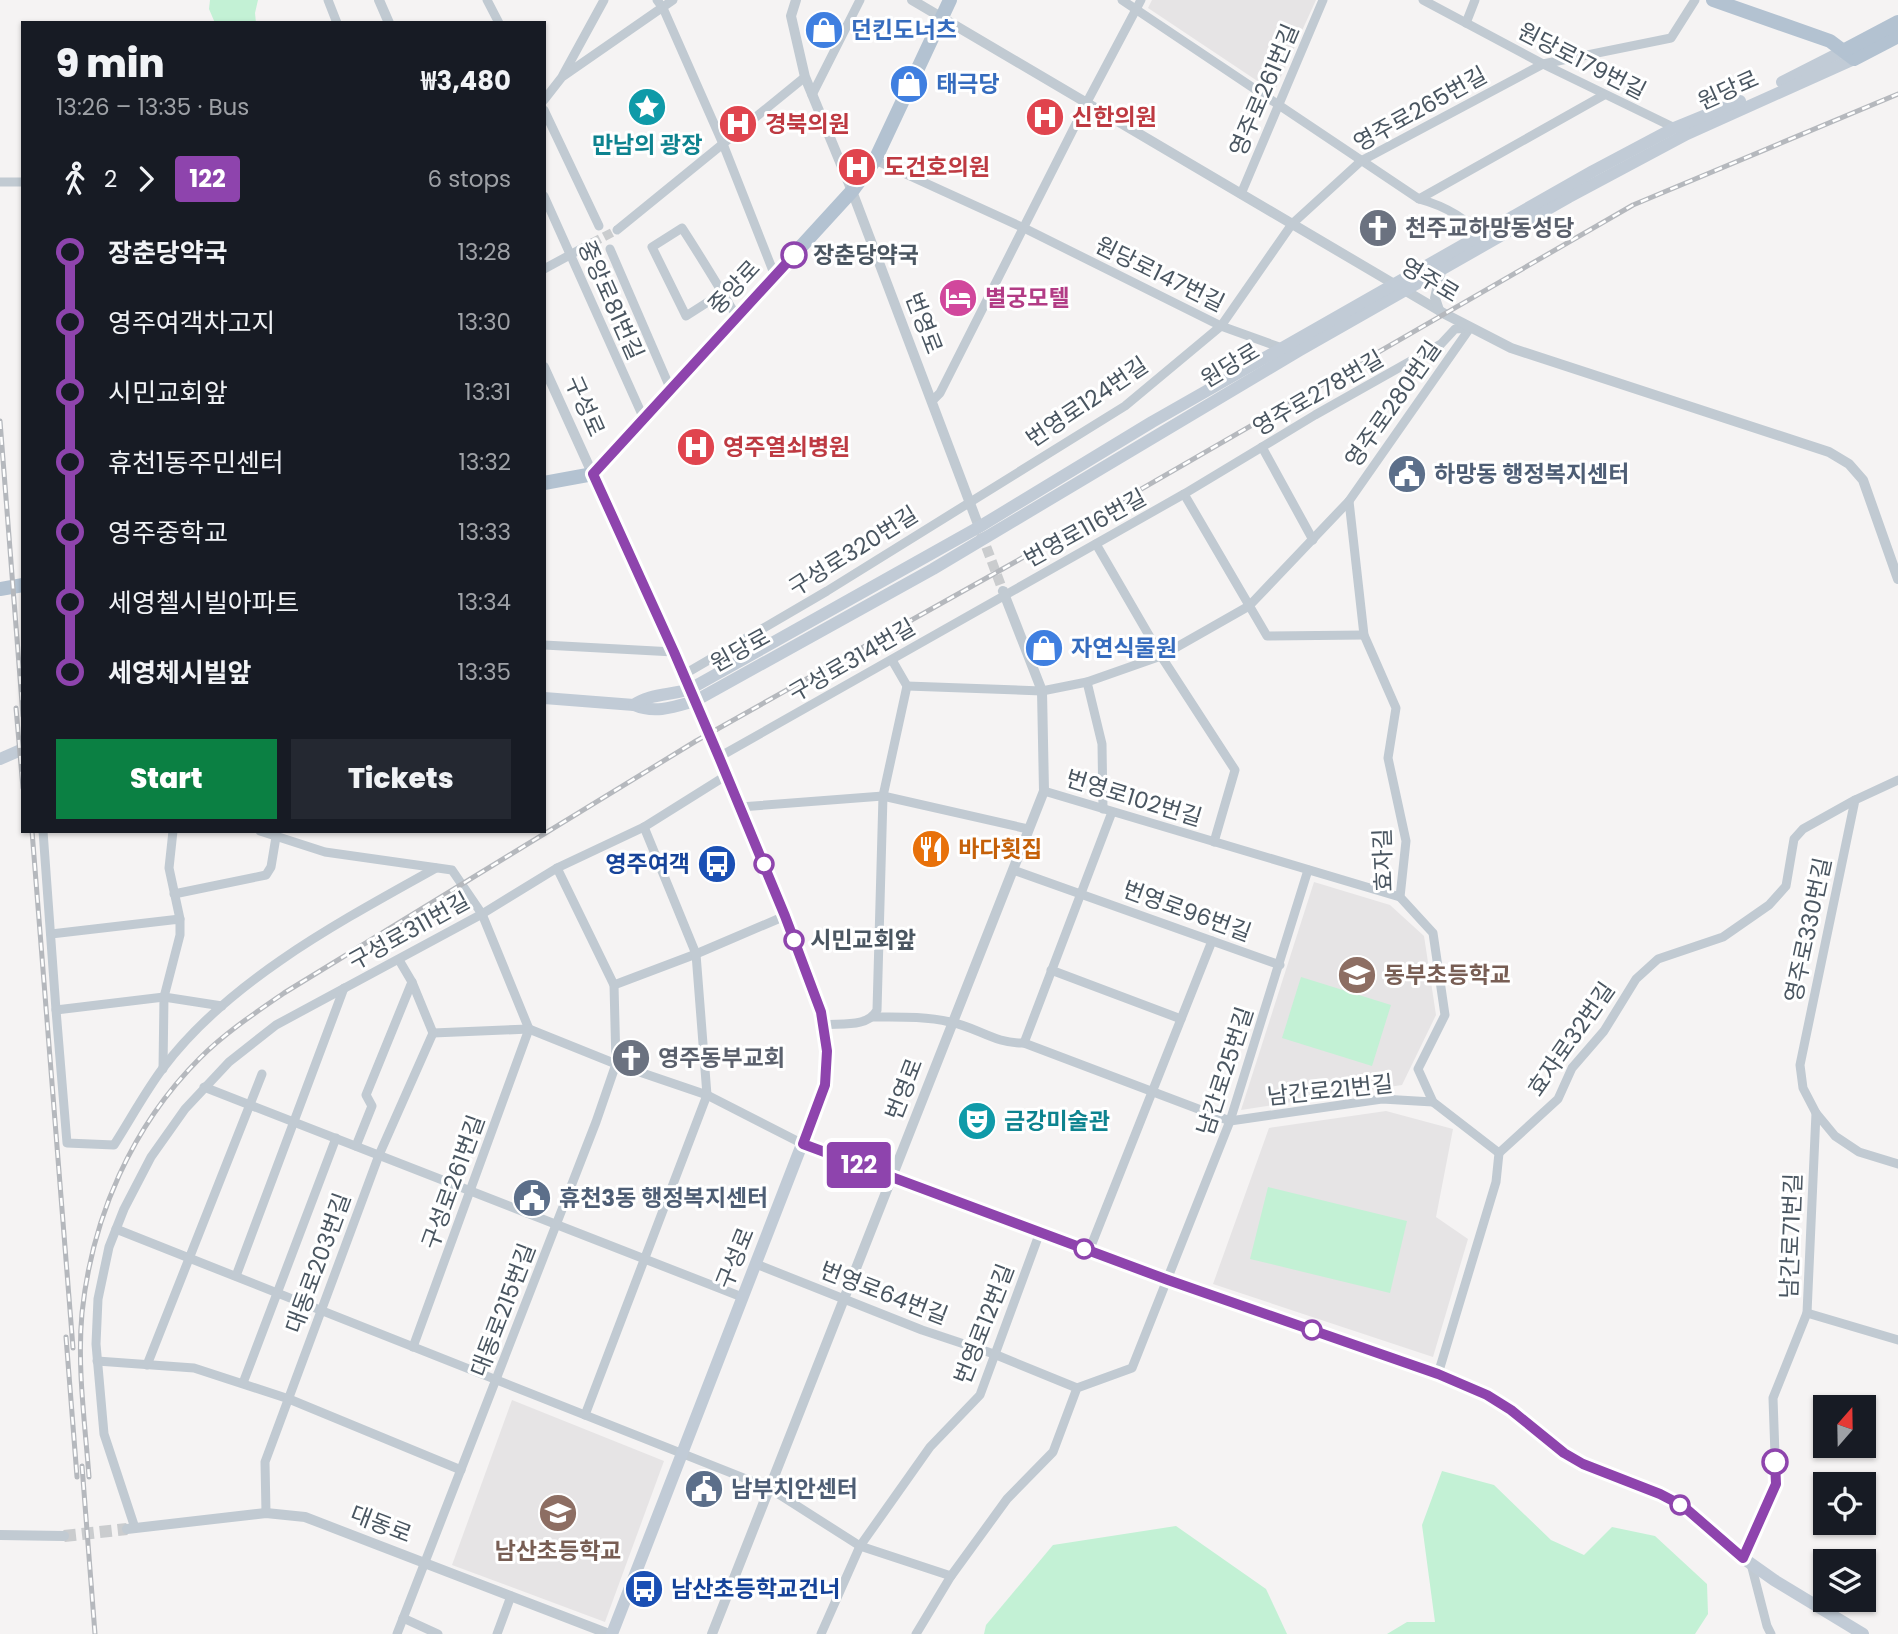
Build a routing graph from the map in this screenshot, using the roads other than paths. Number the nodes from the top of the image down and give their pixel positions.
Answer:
1 (328, 0) edge
2 (379, 0) edge
3 (486, 0) edge
4 (604, 0) edge
5 (673, 0) edge
6 (796, 0) edge
7 (860, 0) edge
8 (912, 0) edge
9 (950, 0) edge
10 (1122, 0) edge
11 (1141, 0) edge
12 (1323, 0) edge
13 (1423, 0) edge
14 (1475, 0) edge
15 (1695, 0) edge
16 (1720, 2) edge
17 (660, 4) edge
18 (1136, 10) junction
19 (942, 16) junction
20 (336, 21) edge
21 (388, 21) edge
22 (498, 21) edge
23 (1898, 22) edge
24 (1466, 23) junction
25 (1898, 36) edge
26 (1850, 55) junction
27 (1543, 64) junction
28 (562, 77) junction
29 (805, 77) junction
30 (812, 95) junction
31 (1604, 95) junction
32 (546, 97) edge
33 (1087, 102) junction
34 (1278, 106) junction
35 (546, 114) edge
36 (1674, 128) junction
37 (1687, 134) junction
38 (723, 144) junction
39 (875, 160) junction
40 (1361, 161) junction
41 (0, 182) edge
42 (21, 182) edge
43 (852, 191) junction
44 (1241, 194) junction
45 (1419, 199) junction
46 (546, 201) edge
47 (1292, 224) junction
48 (599, 226) dead end
49 (1024, 228) junction
50 (617, 230) tunnel mouth
51 (1484, 239) junction
52 (592, 243) tunnel mouth
53 (610, 249) dead end
54 (570, 256) junction
55 (546, 268) edge
56 (1441, 271) junction
57 (775, 276) junction
58 (1402, 287) junction
59 (722, 293) junction
60 (1439, 310) junction
61 (737, 317) junction
62 (1221, 326) junction
63 (1469, 328) junction
64 (1282, 348) junction
65 (546, 371) edge
66 (671, 390) junction
67 (932, 401) junction
68 (644, 419) junction
69 (1262, 447) junction
70 (593, 474) junction
71 (546, 483) edge
72 (1184, 494) junction
73 (970, 501) junction
74 (1349, 501) junction
75 (979, 527) junction
76 (1313, 540) junction
77 (1096, 544) junction
78 (1898, 579) edge
79 (21, 585) edge
80 (0, 589) edge
81 (1004, 593) junction
82 (1249, 606) junction
83 (1364, 635) junction
84 (546, 645) edge
85 (674, 652) junction
86 (1161, 656) junction
87 (892, 660) junction
88 (683, 675) junction
89 (1087, 682) junction
90 (907, 686) junction
91 (1042, 691) junction
92 (692, 695) junction
93 (546, 698) edge
94 (21, 750) edge
95 (719, 757) junction
96 (0, 758) edge
97 (727, 775) junction
98 (1898, 780) edge
99 (1044, 791) junction
100 (883, 796) junction
101 (1855, 800) junction
102 (740, 807) junction
103 (1107, 810) junction
104 (645, 827) junction
105 (1028, 829) junction
106 (43, 833) edge
107 (173, 833) edge
108 (265, 833) edge
109 (276, 837) junction
110 (1213, 842) junction
111 (436, 868) junction
112 (557, 868) junction
113 (1013, 870) junction
114 (1308, 870) junction
115 (174, 894) junction
116 (1080, 894) junction
117 (1400, 897) junction
118 (482, 914) junction
119 (785, 916) junction
120 (180, 919) junction
121 (51, 934) junction
122 (1212, 941) junction
123 (696, 954) junction
124 (399, 960) junction
125 (1280, 965) junction
126 (1051, 970) junction
127 (412, 982) junction
128 (614, 985) junction
129 (344, 988) junction
130 (164, 997) junction
131 (222, 1006) junction
132 (56, 1010) junction
133 (873, 1017) junction
134 (1181, 1019) junction
135 (953, 1022) junction
136 (822, 1025) junction
137 (529, 1029) junction
138 (433, 1033) junction
139 (1024, 1043) junction
140 (616, 1063) junction
141 (163, 1069) junction
142 (262, 1074) dead end
143 (204, 1087) junction
144 (1153, 1091) junction
145 (707, 1095) junction
146 (1433, 1102) junction
147 (250, 1104) junction
148 (1816, 1113) junction
149 (1230, 1121) junction
150 (295, 1122) junction
151 (336, 1138) junction
152 (803, 1144) junction
153 (356, 1146) junction
154 (1499, 1153) junction
155 (379, 1155) junction
156 (1898, 1164) edge
157 (892, 1177) junction
158 (471, 1191) junction
159 (556, 1224) junction
160 (116, 1229) junction
161 (1040, 1233) junction
162 (1089, 1251) junction
163 (190, 1258) junction
164 (645, 1259) junction
165 (756, 1264) junction
166 (236, 1276) junction
167 (1168, 1280) junction
168 (276, 1293) junction
169 (742, 1297) junction
170 (844, 1298) junction
171 (320, 1310) junction
172 (1807, 1313) junction
173 (1898, 1340) edge
174 (413, 1347) junction
175 (994, 1354) junction
176 (97, 1361) junction
177 (147, 1365) junction
178 (1438, 1374) junction
179 (497, 1380) junction
180 (243, 1383) junction
181 (1077, 1388) junction
182 (289, 1399) junction
183 (584, 1415) junction
184 (682, 1454) junction
185 (461, 1470) junction
186 (769, 1488) junction
187 (266, 1513) junction
188 (131, 1529) joint
189 (0, 1535) edge
190 (64, 1536) tunnel mouth
191 (860, 1546) junction
192 (1747, 1561) junction
193 (423, 1563) junction
194 (951, 1576) junction
195 (511, 1596) junction
196 (402, 1618) junction
197 (397, 1634) edge
198 (438, 1634) edge
199 (497, 1634) edge
200 (611, 1634) edge
201 (712, 1634) edge
202 (821, 1634) edge
203 (916, 1634) edge
204 (1771, 1634) edge
205 (1863, 1634) edge

1 - 20 street
2 - 21 street
3 - 22 street
4 - 28 street
5 - 17 street
6 - 29 street, 번영로
7 - 30 street
8 - 19 street, 영주로
9 - 19 main road, 중앙로
10 - 18 street
11 - 18 street
12 - 34 street, 영주로261번길
13 - 24 street, 원당로179번길
14 - 24 street
15 - 27 street, 영주로265번길
16 - 26 main road
17 - 28 street
17 - 38 street
18 - 33 street
18 - 34 street
19 - 33 street, 영주로
19 - 39 main road, 중앙로
23 - 26 main road, 원당로
24 - 27 street, 원당로179번길
25 - 26 main road, 원당로
26 - 36 main road, 원당로
26 - 37 main road, 원당로
27 - 31 street, 원당로179번길
27 - 40 street, 영주로265번길
28 - 32 street
29 - 30 street, 번영로
29 - 38 street
30 - 43 street, 번영로
31 - 36 street, 원당로179번길
31 - 45 street
33 - 44 street, 영주로
33 - 49 street
34 - 40 street
34 - 44 street, 영주로261번길
35 - 48 street
36 - 37 street, 원당로179번길
36 - 51 main road, 원당로
37 - 51 main road, 원당로
38 - 50 street
38 - 57 street
39 - 43 main road, 중앙로
39 - 49 street, 원당로147번길
40 - 45 street
40 - 47 street, 영주로265번길
41 - 42 street
43 - 57 main road, 중앙로
43 - 67 street, 번영로
44 - 47 street, 영주로
45 - 51 street
46 - 54 street, 중앙로81번길
47 - 58 street, 영주로
47 - 62 street, 영주로265번길
49 - 62 street, 원당로147번길
49 - 67 street
51 - 56 main road, 원당로
51 - 58 main road, 원당로
52 - 54 street
53 - 66 street
54 - 55 street
54 - 68 street, 중앙로81번길
56 - 58 main road, 원당로
56 - 60 street
57 - 61 main road, 중앙로
58 - 60 street, 영주로
58 - 64 main road, 원당로
58 - 92 main road, 원당로
59 - 59 street
59 - 61 street
60 - 63 street, 영주로
61 - 66 main road, 중앙로
62 - 64 street, 원당로147번길
62 - 73 street, 번영로124번길
63 - 69 street, 영주로278번길
63 - 74 street, 영주로280번길
63 - 78 street, 영주로
64 - 75 main road, 원당로
65 - 70 street, 구성로
66 - 68 main road, 중앙로
67 - 73 street, 번영로
68 - 70 main road, 중앙로
69 - 72 street, 영주로278번길
69 - 76 street
70 - 71 main road
70 - 85 street, 구성로
72 - 77 street, 번영로116번길
72 - 82 street
73 - 75 street, 번영로
73 - 88 street, 구성로320번길
74 - 76 street, 영주로280번길
74 - 83 street, 효자길
75 - 92 main road, 원당로
76 - 82 street, 영주로280번길
77 - 81 street, 번영로116번길
77 - 86 street, 번영로102번길
79 - 80 main road
81 - 87 street, 구성로314번길
81 - 91 street, 번영로
82 - 83 street
82 - 86 street, 영주로280번길
83 - 117 street, 효자길
84 - 85 street
85 - 88 street, 구성로
86 - 89 street, 영주로280번길
86 - 110 street, 번영로102번길
87 - 90 street
87 - 95 street, 구성로314번길
88 - 92 street, 구성로
89 - 91 street, 영주로280번길
89 - 103 street
90 - 91 street, 영주로280번길
90 - 100 street
91 - 99 street, 번영로
92 - 93 main road, 원당로
92 - 95 main road, 구성로
94 - 96 main road
95 - 97 main road, 구성로
97 - 102 main road, 구성로
97 - 104 street, 구성로311번길
98 - 101 street
99 - 103 street, 번영로102번길
99 - 105 street, 번영로
100 - 102 street
100 - 105 street
100 - 133 street
101 - 148 street, 영주로330번길
101 - 154 street, 효자로32번길
102 - 119 main road, 구성로
103 - 110 street, 번영로102번길
103 - 116 street
104 - 112 street, 구성로311번길
104 - 123 street
105 - 113 street, 번영로
106 - 121 street
107 - 115 street
108 - 109 street
109 - 111 street
109 - 115 street
110 - 114 street, 번영로102번길
111 - 118 street
111 - 131 street
112 - 118 street, 구성로311번길
112 - 128 street, 대동로215번길
113 - 116 street, 번영로96번길
113 - 135 street, 번영로
114 - 117 street, 번영로102번길
114 - 125 street, 남간로25번길
115 - 120 street
116 - 122 street, 번영로96번길
116 - 126 street
117 - 146 street, 효자길
118 - 124 street, 구성로311번길
118 - 137 street
119 - 123 street
119 - 136 main road, 구성로
120 - 121 street
120 - 130 street
121 - 132 street
122 - 125 street, 번영로96번길
122 - 134 street
123 - 128 street
123 - 145 street
124 - 127 street
124 - 129 street, 구성로311번길
125 - 149 street, 남간로25번길
126 - 134 street
126 - 139 street
127 - 138 street
127 - 153 street
128 - 140 street, 대동로215번길
129 - 143 street, 구성로311번길
129 - 150 street
130 - 131 street
130 - 132 street
130 - 141 street
131 - 141 street
132 - 141 street
133 - 135 street, 남간로21번길
133 - 136 street, 남간로21번길
134 - 144 street
135 - 139 street, 남간로21번길
135 - 157 street, 번영로
136 - 152 main road, 구성로
137 - 138 street
137 - 140 street
137 - 158 street, 구성로261번길
138 - 155 street, 대동로203번길
139 - 144 street, 남간로21번길
140 - 145 street
140 - 159 street, 대동로215번길
142 - 147 street
143 - 147 street
143 - 160 street, 구성로311번길
144 - 149 street, 남간로21번길
144 - 162 street
145 - 152 street
145 - 164 street
146 - 149 street, 남간로21번길
146 - 154 street, 효자길
147 - 150 street
147 - 163 street
148 - 156 street
148 - 172 street, 남간로71번길
149 - 167 street, 남간로25번길
150 - 151 street
150 - 166 street
151 - 153 street
151 - 168 street
152 - 157 main road
152 - 165 main road, 구성로
153 - 155 street
154 - 178 street
155 - 158 street
155 - 171 street, 대동로203번길
157 - 161 main road
157 - 170 street, 번영로
158 - 159 street
158 - 174 street, 구성로261번길
159 - 164 street
159 - 179 street, 대동로215번길
160 - 163 street
160 - 176 street, 구성로311번길
161 - 162 main road
161 - 175 street, 번영로12번길
162 - 167 main road
163 - 166 street
163 - 177 street
164 - 169 street
164 - 183 street
165 - 169 main road, 구성로
165 - 170 street, 번영로64번길
166 - 168 street
167 - 178 main road
167 - 181 street
168 - 171 street
168 - 180 street
169 - 184 main road, 구성로
170 - 175 street, 번영로64번길
170 - 186 street, 번영로
171 - 174 street
171 - 182 street, 대동로203번길
172 - 173 street
172 - 192 street, 남간로71번길
174 - 179 street
175 - 181 street, 번영로64번길
175 - 191 street, 번영로12번길
176 - 177 street
176 - 188 street, 구성로311번길
177 - 180 street
178 - 192 main road
179 - 183 street
179 - 185 street, 대동로215번길
180 - 182 street
181 - 194 street
182 - 185 street
182 - 187 street, 대동로203번길
183 - 184 street
184 - 186 street
184 - 200 main road, 구성로
185 - 193 street, 대동로215번길
186 - 191 street
186 - 201 street, 번영로
187 - 188 street, 대동로
187 - 193 street, 대동로
189 - 190 street
191 - 194 street
191 - 202 street, 번영로12번길
192 - 204 street
192 - 205 main road
193 - 195 street, 대동로
193 - 196 street, 대동로215번길
194 - 203 street
195 - 199 street
195 - 200 street, 대동로
196 - 197 street, 대동로215번길
196 - 198 street

